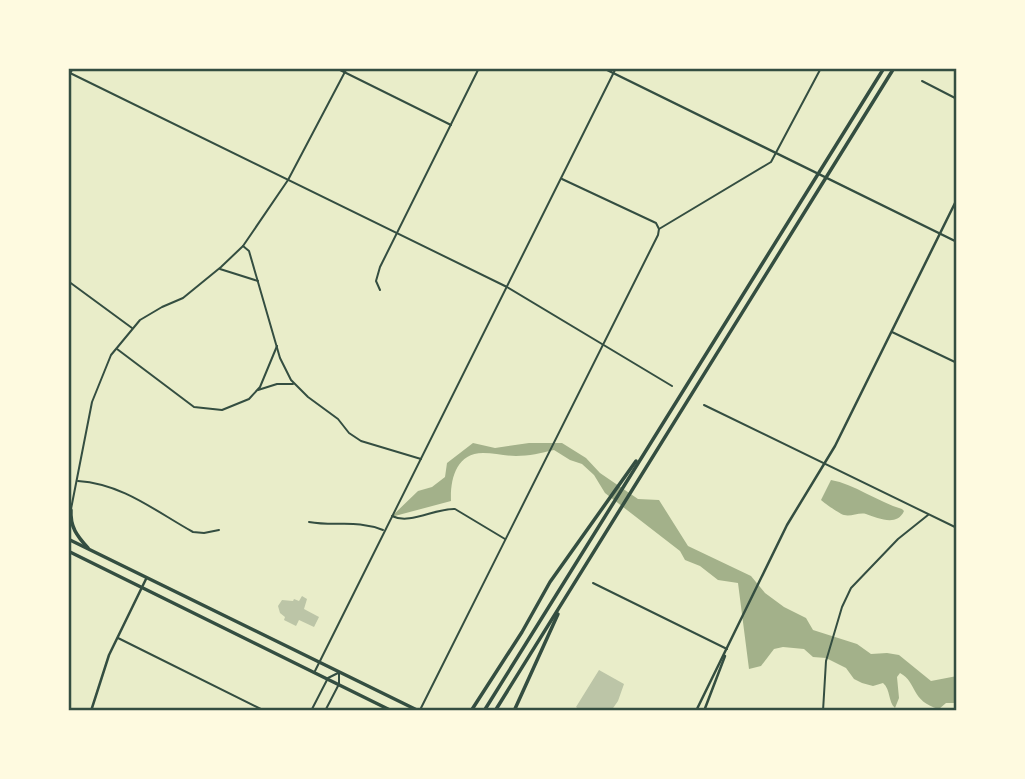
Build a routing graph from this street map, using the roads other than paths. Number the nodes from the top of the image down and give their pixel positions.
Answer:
1 (73, 68) edge
2 (336, 68) edge
3 (347, 68) edge
4 (478, 68) edge
5 (603, 68) edge
6 (616, 68) edge
7 (821, 68) edge
8 (884, 68) edge
9 (894, 68) edge
10 (345, 73) junction
11 (69, 74) edge
12 (614, 74) junction
13 (922, 81) dead end
14 (957, 99) edge
15 (451, 125) junction
16 (777, 155) junction
17 (561, 178) junction
18 (288, 180) junction
19 (957, 199) edge
20 (659, 229) junction
21 (396, 232) junction
22 (940, 234) junction
23 (957, 242) edge
24 (243, 246) junction
25 (219, 269) junction
26 (68, 281) edge
27 (258, 281) junction
28 (507, 287) junction
29 (380, 290) dead end
30 (132, 328) junction
31 (891, 331) junction
32 (277, 345) junction
33 (603, 346) junction
34 (116, 348) junction
35 (957, 363) edge
36 (295, 384) junction
37 (672, 386) dead end
38 (257, 390) junction
39 (704, 405) dead end
40 (648, 445) junction
41 (421, 459) junction
42 (825, 464) junction
43 (77, 480) junction
44 (71, 510) junction
45 (929, 514) junction
46 (391, 515) junction
47 (68, 517) edge
48 (309, 522) dead end
49 (957, 528) edge
50 (219, 530) dead end
51 (384, 531) junction
52 (68, 539) edge
53 (505, 539) junction
54 (89, 550) junction
55 (68, 551) edge
56 (147, 578) junction
57 (593, 583) dead end
58 (142, 587) junction
59 (564, 601) junction
60 (117, 638) junction
61 (727, 649) junction
62 (319, 663) junction
63 (315, 672) junction
64 (339, 672) junction
65 (328, 678) junction
66 (339, 684) junction
67 (704, 696) junction
68 (709, 699) junction
69 (91, 711) edge
70 (265, 711) edge
71 (311, 711) edge
72 (325, 711) edge
73 (392, 711) edge
74 (419, 711) edge
75 (471, 711) edge
76 (484, 711) edge
77 (495, 711) edge
78 (514, 711) edge
79 (696, 711) edge
80 (704, 711) edge
81 (823, 711) edge

1 - 11 street
2 - 10 street
3 - 10 street
4 - 15 street
5 - 12 street
6 - 12 street
7 - 16 street
8 - 40 main road
9 - 59 main road
10 - 15 street
10 - 18 street
11 - 18 street
12 - 16 street
12 - 17 street
13 - 14 street
15 - 21 street
16 - 20 street
16 - 22 street
17 - 20 street
17 - 28 street
18 - 21 street
18 - 24 street
19 - 22 street
20 - 33 street
21 - 28 street
21 - 29 street
22 - 23 street
22 - 31 street
24 - 25 street
24 - 27 street
25 - 27 street
25 - 30 street
26 - 30 street
27 - 32 street
28 - 33 street
28 - 41 street
30 - 34 street
31 - 35 street
31 - 42 street
32 - 36 street
32 - 38 street
33 - 37 street
33 - 53 street
34 - 38 street
34 - 43 street
36 - 38 street
36 - 41 street
39 - 42 street
40 - 75 main road
40 - 76 main road
41 - 46 street
42 - 45 street
42 - 61 street
43 - 44 street
43 - 50 street
44 - 47 street
44 - 54 main road
45 - 49 street
45 - 81 street
46 - 51 street
46 - 53 street
48 - 51 street
51 - 62 street
52 - 54 main road
53 - 74 street
54 - 56 main road
55 - 58 main road
56 - 58 street
56 - 62 main road
57 - 61 street
58 - 60 street
58 - 63 main road
59 - 77 main road
59 - 78 main road
60 - 69 street
60 - 70 street
61 - 67 street
61 - 68 street
62 - 63 street
62 - 64 main road
63 - 65 main road
64 - 65 street
64 - 66 street
64 - 74 main road
65 - 66 main road
65 - 71 street
66 - 72 street
66 - 73 main road
67 - 68 street
67 - 79 street
68 - 80 street

